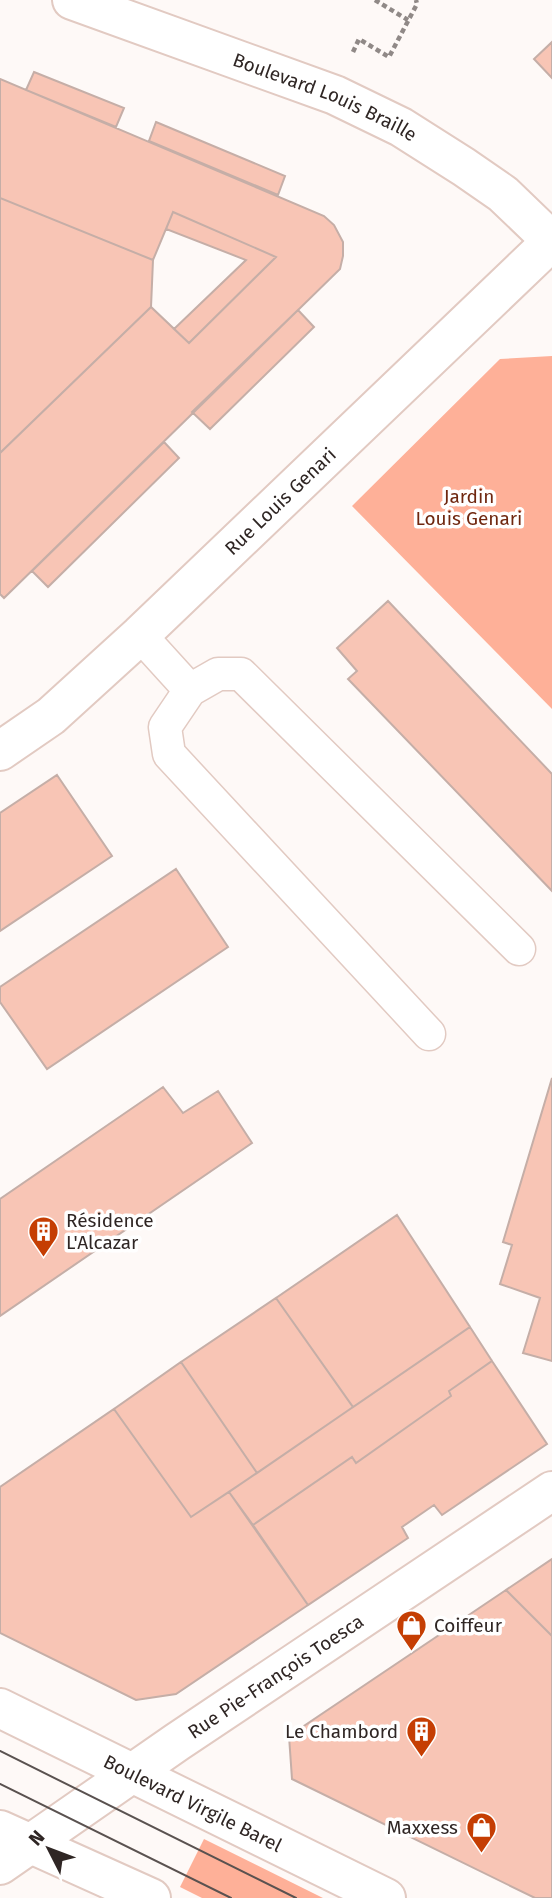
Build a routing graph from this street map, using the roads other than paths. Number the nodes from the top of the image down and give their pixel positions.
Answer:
1 (72, 0) edge
2 (552, 241) edge
3 (140, 635) junction
4 (190, 690) junction
5 (0, 751) edge
6 (519, 949) dead end
7 (429, 1034) dead end
8 (552, 1491) edge
9 (0, 1707) edge
10 (133, 1773) junction
11 (10, 1846) edge
12 (151, 1898) edge
13 (386, 1898) edge

1 - 2 street, Boulevard Louis Braille
2 - 3 street, Rue Louis Genari
3 - 4 lane
3 - 5 street, Rue Louis Genari
4 - 6 lane
4 - 7 lane
8 - 10 street, Rue Pie-François Toesca
9 - 10 street, Boulevard Virgile Barel
10 - 11 street, Rue Pie-François Toesca
10 - 13 street, Boulevard Virgile Barel
11 - 12 street

